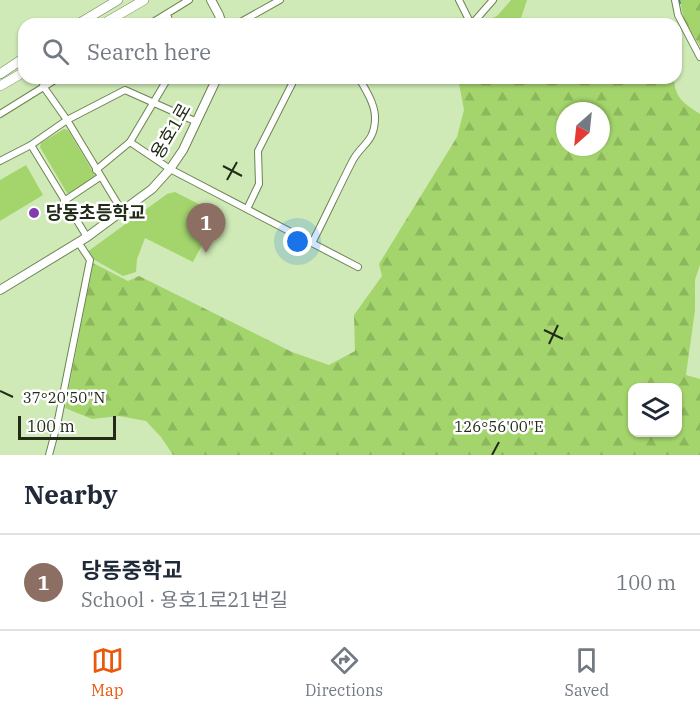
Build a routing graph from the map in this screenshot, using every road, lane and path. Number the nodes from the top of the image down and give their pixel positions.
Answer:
1 (118, 0) edge
2 (144, 0) edge
3 (189, 0) edge
4 (211, 0) edge
5 (280, 0) edge
6 (459, 0) edge
7 (493, 0) edge
8 (675, 0) edge
9 (167, 15) junction
10 (88, 18) edge
11 (113, 18) edge
12 (161, 18) edge
13 (168, 18) edge
14 (220, 18) edge
15 (248, 18) edge
16 (468, 18) edge
17 (476, 18) edge
18 (680, 18) edge
19 (682, 23) edge
20 (700, 57) edge
21 (18, 62) edge
22 (0, 74) edge
23 (18, 76) edge
24 (48, 84) edge
25 (164, 84) edge
26 (214, 84) edge
27 (292, 84) edge
28 (362, 84) edge
29 (0, 86) edge
30 (44, 86) junction
31 (154, 102) junction
32 (0, 114) edge
33 (67, 120) junction
34 (196, 122) junction
35 (130, 142) junction
36 (31, 145) junction
37 (0, 161) edge
38 (170, 169) junction
39 (96, 170) junction
40 (100, 177) junction
41 (64, 201) junction
42 (247, 209) junction
43 (122, 211) junction
44 (87, 237) junction
45 (78, 242) junction
46 (312, 243) junction
47 (358, 267) dead end
48 (0, 290) edge
49 (49, 455) edge

1 - 10 main road
2 - 11 main road
3 - 9 street
4 - 14 street
5 - 15 street
6 - 16 street
7 - 17 street
8 - 18 street
9 - 12 street
9 - 13 street
19 - 20 street
21 - 22 main road
23 - 29 main road
24 - 30 street
25 - 31 street
26 - 34 street, 용호1로
27 - 42 street
28 - 46 street
30 - 32 street
30 - 33 street
31 - 33 street
31 - 34 street
31 - 35 street
33 - 36 street
33 - 39 street
34 - 38 street, 용호1로
35 - 38 street
35 - 39 street
36 - 37 street
36 - 41 street
38 - 42 street
38 - 43 street, 용호1로
39 - 40 street
40 - 41 street
40 - 43 street
41 - 44 street
42 - 46 street
43 - 44 street, 용호1로
44 - 45 street, 용호1로
45 - 48 street, 용호1로
45 - 49 street
46 - 47 street

